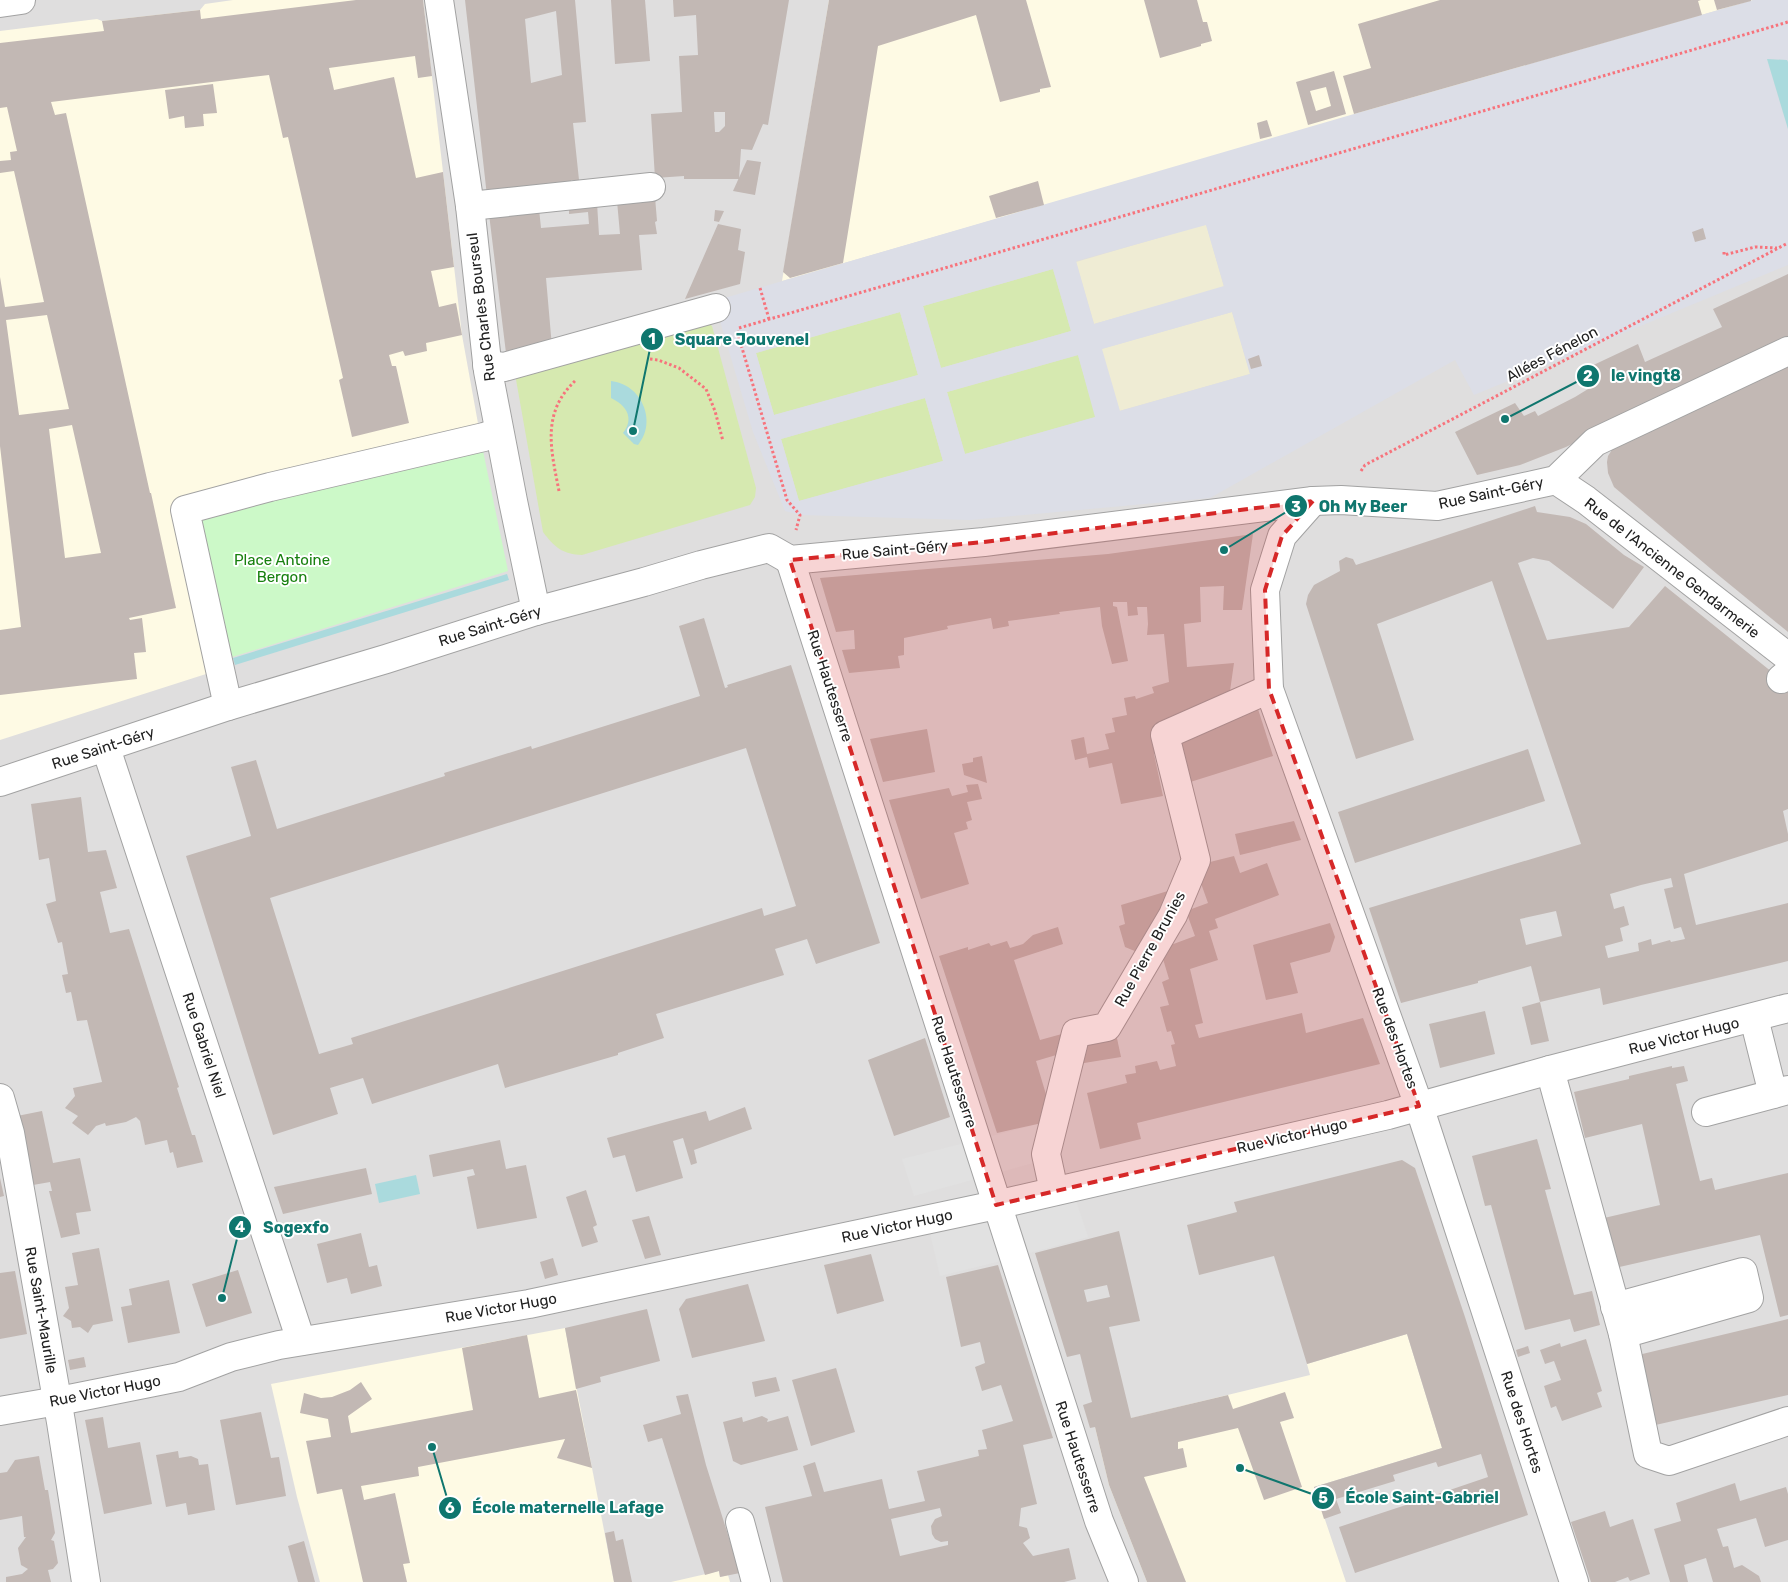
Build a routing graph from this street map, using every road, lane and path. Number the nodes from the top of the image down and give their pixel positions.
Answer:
1 (21, 0) edge
2 (439, 0) edge
3 (0, 3) edge
4 (1788, 22) edge
5 (651, 187) dead end
6 (470, 206) junction
7 (1788, 243) edge
8 (1778, 248) junction
9 (1724, 252) dead end
10 (760, 288) dead end
11 (716, 308) dead end
12 (769, 319) junction
13 (1788, 351) edge
14 (642, 358) dead end
15 (487, 364) junction
16 (577, 378) dead end
17 (499, 432) junction
18 (723, 441) dead end
19 (1556, 480) junction
20 (559, 491) dead end
21 (1341, 500) junction
22 (1313, 501) junction
23 (790, 560) junction
24 (536, 611) junction
25 (1786, 670) edge
26 (1269, 689) junction
27 (228, 706) junction
28 (106, 748) junction
29 (0, 782) edge
30 (1788, 1008) edge
31 (1754, 1018) junction
32 (1550, 1070) junction
33 (1780, 1092) edge
34 (0, 1098) edge
35 (1419, 1106) junction
36 (1706, 1112) dead end
37 (1054, 1191) junction
38 (996, 1205) junction
39 (1615, 1306) junction
40 (1623, 1334) junction
41 (301, 1341) junction
42 (57, 1401) junction
43 (0, 1411) edge
44 (1788, 1421) edge
45 (740, 1522) dead end
46 (86, 1582) edge
47 (756, 1582) edge
48 (1124, 1582) edge
49 (1574, 1582) edge

1 - 3 street
2 - 6 street, Rue Charles Bourseul
4 - 12 path
5 - 6 street
6 - 15 street, Rue Charles Bourseul
7 - 8 path, Allées Fénelon
8 - 9 path
8 - 21 path, Allées Fénelon
10 - 12 path
11 - 15 street
12 - 23 path
13 - 19 street, Rue Saint-Géry
14 - 18 path
15 - 17 street, Rue Charles Bourseul
16 - 20 path
17 - 24 street, Rue Charles Bourseul
17 - 27 street
19 - 21 street, Rue Saint-Géry
19 - 25 street, Rue de l'Ancienne Gendarmerie
21 - 22 street, Rue Saint-Géry
22 - 23 street, Rue Saint-Géry
22 - 26 street, Rue des Hortes
23 - 24 street, Rue Saint-Géry
23 - 38 street, Rue Hautesserre
24 - 27 street, Rue Saint-Géry
26 - 35 street, Rue des Hortes
26 - 37 street, Rue Pierre Brunies
27 - 28 street, Rue Saint-Géry
28 - 29 street, Rue Saint-Géry
28 - 41 street, Rue Gabriel Niel
30 - 31 street, Rue Victor Hugo
31 - 32 street, Rue Victor Hugo
31 - 33 street
32 - 35 street, Rue Victor Hugo
32 - 39 street
33 - 36 street
34 - 42 street, Rue Saint-Maurille
35 - 37 street, Rue Victor Hugo
35 - 49 street, Rue des Hortes
37 - 38 street, Rue Victor Hugo
38 - 41 street, Rue Victor Hugo
38 - 48 street, Rue Hautesserre
39 - 40 street
39 - 40 street
40 - 44 street
41 - 42 street, Rue Victor Hugo
42 - 43 street, Rue Victor Hugo
42 - 46 street, Rue Saint-Maurille
45 - 47 street

